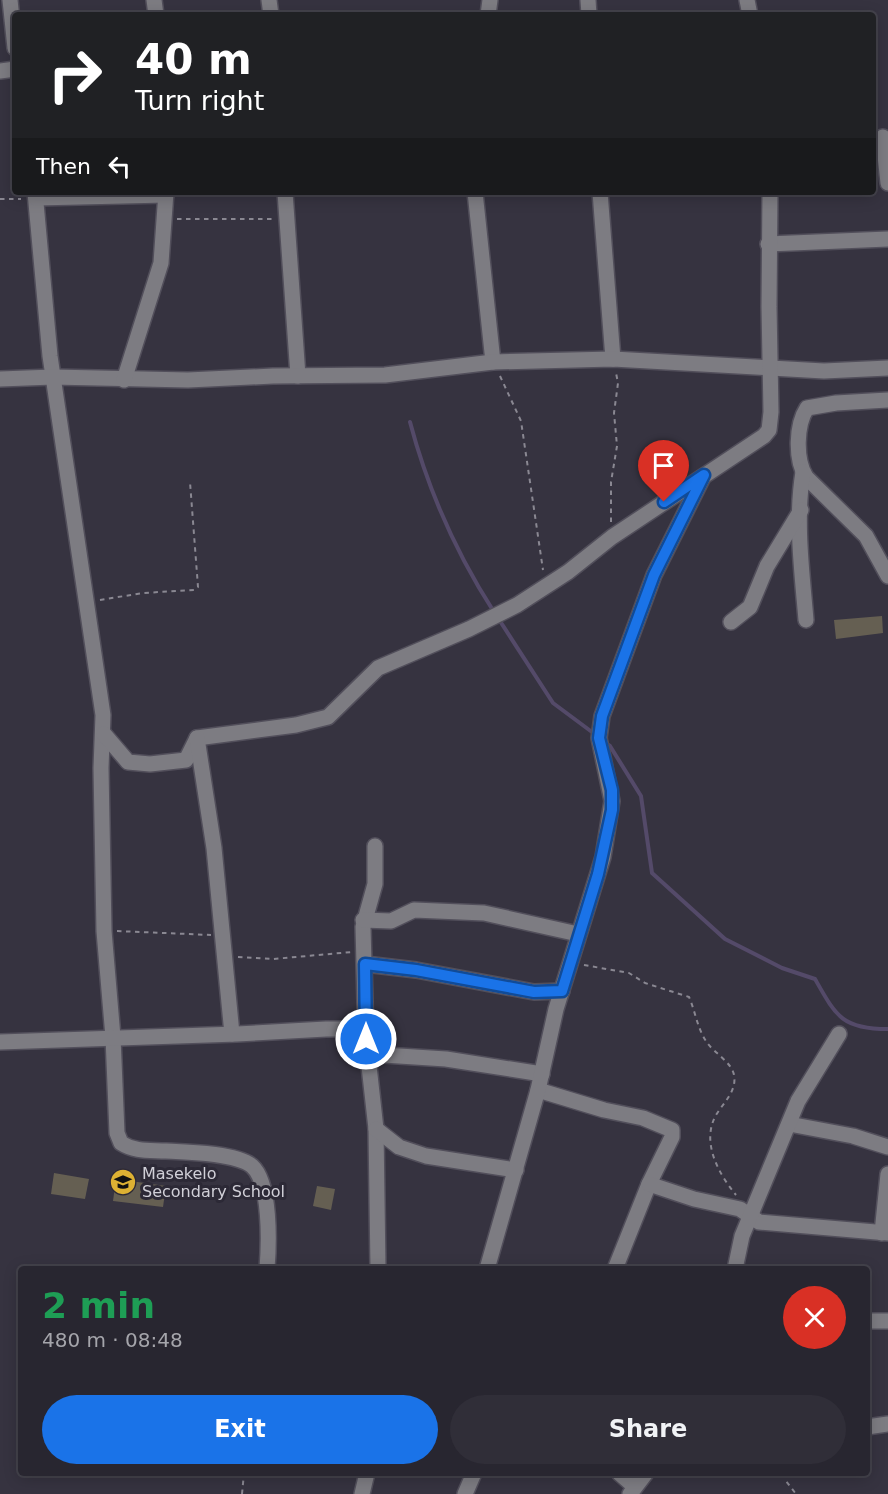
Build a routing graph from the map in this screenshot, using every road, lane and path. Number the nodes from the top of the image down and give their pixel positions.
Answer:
1 (10, 0) edge
2 (12, 19) edge
3 (881, 137) edge
4 (888, 183) edge
5 (35, 195) edge
6 (166, 195) edge
7 (285, 195) edge
8 (475, 195) edge
9 (600, 195) edge
10 (770, 195) edge
11 (0, 199) edge
12 (165, 218) junction
13 (287, 218) junction
14 (888, 239) edge
15 (768, 244) junction
16 (613, 359) junction
17 (493, 362) junction
18 (770, 367) junction
19 (888, 368) edge
20 (298, 376) junction
21 (53, 377) junction
22 (0, 380) edge
23 (124, 380) junction
24 (888, 400) edge
25 (803, 472) junction
26 (704, 475) junction
27 (190, 482) dead end
28 (801, 510) junction
29 (612, 537) junction
30 (888, 576) edge
31 (548, 585) junction
32 (88, 601) junction
33 (806, 620) dead end
34 (731, 622) dead end
35 (104, 734) junction
36 (197, 738) junction
37 (375, 846) dead end
38 (363, 920) junction
39 (104, 931) junction
40 (578, 934) junction
41 (220, 936) junction
42 (233, 955) dead end
43 (364, 958) junction
44 (571, 962) junction
45 (562, 991) junction
46 (366, 1029) junction
47 (839, 1034) dead end
48 (232, 1035) junction
49 (113, 1037) junction
50 (0, 1042) edge
51 (368, 1054) junction
52 (542, 1074) junction
53 (538, 1090) junction
54 (789, 1124) junction
55 (376, 1129) junction
56 (888, 1147) edge
57 (516, 1170) junction
58 (888, 1174) edge
59 (649, 1184) junction
60 (748, 1215) junction
61 (885, 1233) edge
62 (267, 1266) edge
63 (378, 1266) edge
64 (488, 1266) edge
65 (616, 1266) edge
66 (736, 1266) edge
67 (870, 1321) edge
68 (888, 1321) edge
69 (888, 1424) edge
70 (870, 1427) edge
71 (244, 1476) edge
72 (366, 1476) edge
73 (473, 1476) edge
74 (621, 1476) edge
75 (644, 1476) edge
76 (786, 1476) edge
77 (632, 1490) edge
78 (242, 1494) edge
79 (362, 1494) edge
80 (465, 1494) edge
81 (796, 1494) edge

1 - 2 street
3 - 4 street
5 - 11 path
5 - 21 street
6 - 12 street
7 - 13 street
8 - 17 street
9 - 16 street
10 - 15 street
12 - 13 path
12 - 23 street
13 - 20 street
14 - 15 street
15 - 18 street
16 - 17 street
16 - 18 street
16 - 29 path
17 - 20 street
17 - 31 path
18 - 19 street
18 - 26 street
20 - 23 street
21 - 22 street
21 - 23 street
21 - 32 street
24 - 25 street
25 - 28 street
25 - 30 street
26 - 29 street
26 - 40 street
27 - 32 path
28 - 33 street
28 - 34 street
29 - 31 street
31 - 36 street
32 - 35 street
35 - 36 street
35 - 39 street
36 - 41 street
37 - 38 street
38 - 40 street
38 - 43 street
39 - 41 path
39 - 49 street
40 - 44 street
41 - 48 street
42 - 43 path
43 - 45 street
43 - 46 street
44 - 45 street
44 - 60 path
45 - 52 street
46 - 48 street
46 - 51 street
47 - 54 street
48 - 49 street
49 - 50 street
49 - 62 street
51 - 52 street
51 - 55 street
52 - 53 street
53 - 57 street
53 - 59 street
54 - 56 street
54 - 60 street
55 - 57 street
55 - 63 street
57 - 64 street
58 - 61 street
59 - 60 street
59 - 65 street
60 - 61 street
60 - 66 street
67 - 68 street
69 - 70 street
71 - 78 path
72 - 79 street
73 - 80 street
74 - 77 street
75 - 77 street
76 - 81 path

